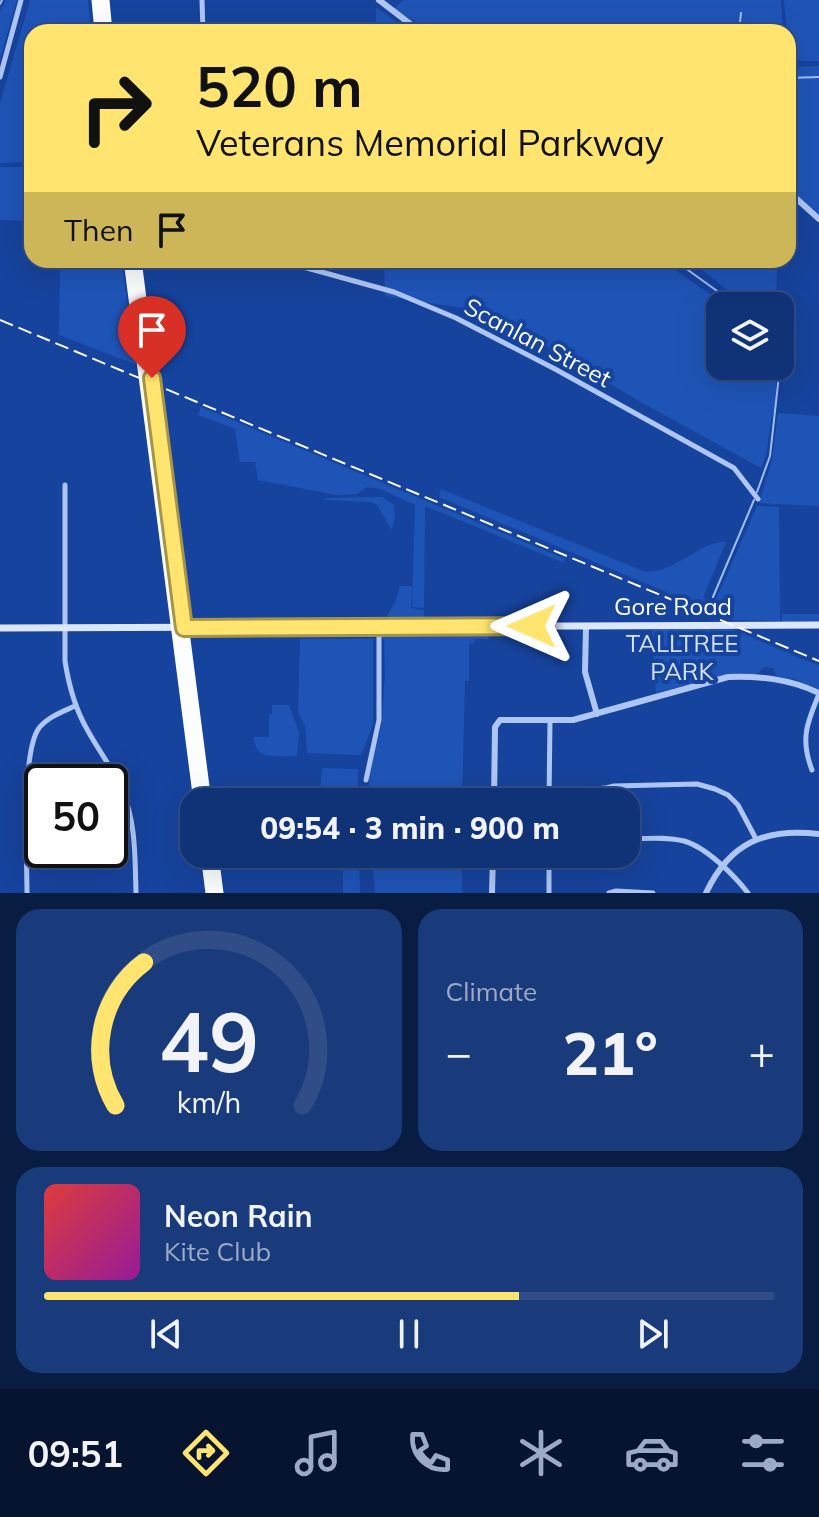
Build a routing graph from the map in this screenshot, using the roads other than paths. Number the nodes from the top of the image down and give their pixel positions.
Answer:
1 (21, 0) edge
2 (96, 0) edge
3 (105, 0) edge
4 (202, 0) edge
5 (379, 0) edge
6 (98, 24) edge
7 (107, 24) edge
8 (203, 24) edge
9 (410, 24) edge
10 (0, 77) edge
11 (796, 198) edge
12 (819, 219) edge
13 (129, 268) edge
14 (138, 268) edge
15 (307, 268) edge
16 (65, 485) dead end
17 (758, 499) dead end
18 (819, 625) edge
19 (379, 626) junction
20 (586, 627) junction
21 (0, 628) edge
22 (65, 628) junction
23 (180, 628) junction
24 (819, 694) edge
25 (75, 706) junction
26 (597, 714) junction
27 (550, 720) junction
28 (812, 770) dead end
29 (366, 780) dead end
30 (197, 788) edge
31 (205, 788) edge
32 (494, 788) edge
33 (549, 788) edge
34 (603, 788) edge
35 (819, 834) edge
36 (640, 839) edge
37 (756, 839) junction
38 (722, 866) junction
39 (207, 868) edge
40 (216, 868) edge
41 (493, 868) edge
42 (549, 868) edge
43 (27, 893) edge
44 (136, 893) edge
45 (210, 893) edge
46 (219, 893) edge
47 (492, 893) edge
48 (549, 893) edge
49 (609, 893) edge
50 (653, 893) edge
51 (706, 893) edge
52 (748, 893) edge

1 - 10 street
2 - 6 highway
3 - 7 highway
4 - 8 street
5 - 9 street
11 - 12 street
13 - 23 highway
14 - 23 highway
15 - 17 street, Scanlan Street
16 - 22 street
18 - 20 main road, Gore Road
19 - 20 main road, Gore Road
19 - 23 main road, Gore Road
19 - 29 street
20 - 26 street
21 - 22 main road, Gore Road
22 - 23 main road, Gore Road
22 - 25 street
23 - 30 highway
23 - 31 highway
24 - 26 street
24 - 28 street
25 - 43 street
25 - 44 street
26 - 27 street
27 - 32 street
27 - 33 street
34 - 37 street
35 - 37 street
36 - 38 street
37 - 38 street
38 - 51 street
38 - 52 street
39 - 45 highway
40 - 46 highway
41 - 47 street
42 - 48 street
49 - 50 street

